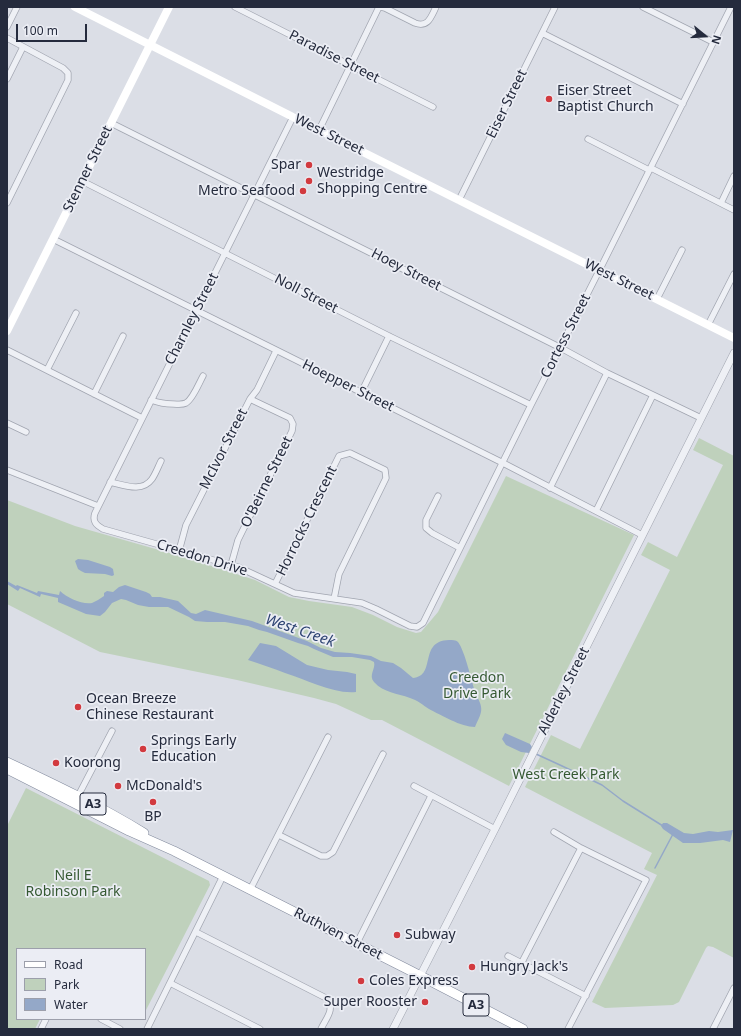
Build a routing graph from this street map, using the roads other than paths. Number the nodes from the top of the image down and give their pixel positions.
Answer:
1 (17, 7) edge
2 (75, 7) edge
3 (169, 7) edge
4 (235, 7) edge
5 (380, 7) edge
6 (436, 7) edge
7 (555, 7) edge
8 (643, 7) edge
9 (731, 7) edge
10 (7, 27) edge
11 (542, 33) junction
12 (7, 38) edge
13 (713, 42) junction
14 (150, 45) junction
15 (23, 47) junction
16 (351, 65) junction
17 (7, 79) edge
18 (683, 104) junction
19 (433, 106) dead end
20 (293, 117) junction
21 (111, 123) junction
22 (319, 130) junction
23 (588, 139) dead end
24 (650, 169) junction
25 (734, 176) edge
26 (82, 180) junction
27 (254, 194) junction
28 (459, 200) junction
29 (7, 203) edge
30 (721, 203) junction
31 (734, 210) edge
32 (53, 239) junction
33 (682, 250) dead end
34 (225, 252) junction
35 (600, 271) junction
36 (734, 274) edge
37 (657, 300) junction
38 (196, 310) junction
39 (76, 313) dead end
40 (708, 325) junction
41 (7, 331) edge
42 (123, 336) dead end
43 (389, 336) junction
44 (734, 338) edge
45 (560, 348) junction
46 (7, 350) edge
47 (276, 351) junction
48 (734, 353) edge
49 (47, 370) junction
50 (607, 372) junction
51 (203, 376) dead end
52 (361, 393) junction
53 (94, 394) junction
54 (653, 395) junction
55 (250, 399) junction
56 (151, 400) junction
57 (531, 405) junction
58 (142, 418) junction
59 (701, 418) junction
60 (7, 423) edge
61 (26, 432) dead end
62 (161, 461) dead end
63 (503, 463) junction
64 (7, 470) edge
65 (110, 482) junction
66 (550, 488) junction
67 (438, 496) dead end
68 (98, 506) junction
69 (596, 511) junction
70 (94, 522) joint
71 (642, 535) junction
72 (460, 548) junction
73 (179, 551) junction
74 (231, 565) junction
75 (275, 584) junction
76 (334, 599) junction
77 (423, 623) joint
78 (112, 731) dead end
79 (328, 736) dead end
80 (383, 754) dead end
81 (7, 762) edge
82 (7, 769) edge
83 (414, 786) dead end
84 (431, 796) junction
85 (77, 800) junction
86 (495, 829) junction
87 (554, 832) dead end
88 (279, 835) junction
89 (581, 848) junction
90 (223, 876) junction
91 (250, 890) junction
92 (196, 932) junction
93 (357, 943) junction
94 (508, 956) dead end
95 (522, 962) junction
96 (420, 976) junction
97 (170, 983) junction
98 (734, 988) edge
99 (586, 996) junction
100 (732, 998) edge
101 (46, 1020) edge
102 (103, 1020) edge
103 (41, 1029) edge
104 (120, 1029) edge
105 (146, 1029) edge
106 (260, 1029) edge
107 (320, 1029) edge
108 (393, 1029) edge
109 (523, 1029) edge
110 (568, 1029) edge
111 (713, 1029) edge

1 - 10 street
2 - 14 main road, West Street
3 - 14 main road, Stenner Street
4 - 16 street, Paradise Street
5 - 6 street
5 - 16 street
7 - 11 street, Eiser Street
8 - 13 street
9 - 13 street, Cortess Street
11 - 18 street
11 - 28 street, Eiser Street
12 - 15 street
13 - 18 street, Cortess Street
14 - 20 main road, West Street
14 - 21 main road, Stenner Street
15 - 17 street
15 - 29 street
16 - 19 street, Paradise Street
16 - 22 street
18 - 24 street, Cortess Street
20 - 22 main road, West Street
20 - 27 street, Charnley Street
21 - 26 main road, Stenner Street
21 - 27 street, Hoey Street
22 - 28 main road, West Street
23 - 24 street
24 - 30 street
24 - 35 street, Cortess Street
25 - 30 street
26 - 32 main road, Stenner Street
26 - 34 street, Noll Street
27 - 34 street, Charnley Street
27 - 45 street, Hoey Street
28 - 35 main road, West Street
30 - 31 street
32 - 38 street, Hoepper Street
32 - 41 main road, Stenner Street
33 - 37 street
34 - 38 street, Charnley Street
34 - 43 street, Noll Street
35 - 37 main road, West Street
35 - 45 street, Cortess Street
36 - 40 street
37 - 40 main road, West Street
38 - 47 street, Hoepper Street
38 - 56 street, Charnley Street
39 - 49 street
40 - 44 main road, West Street
42 - 53 street
43 - 52 street
43 - 57 street, Noll Street
45 - 50 street, Hoey Street
45 - 57 street, Cortess Street
46 - 49 street
47 - 52 street, Hoepper Street
47 - 55 street, McIvor Street
48 - 59 street, Alderley Street
49 - 53 street
50 - 54 street, Hoey Street
50 - 66 street
51 - 56 street
52 - 63 street, Hoepper Street
53 - 58 street
54 - 59 street, Hoey Street
54 - 69 street
55 - 73 street, McIvor Street
55 - 74 street, O'Beirne Street
56 - 58 street, Charnley Street
57 - 63 street, Cortess Street
58 - 65 street, Charnley Street
59 - 71 street, Alderley Street
60 - 61 street
62 - 65 street
63 - 66 street, Hoepper Street
63 - 72 street, Cortess Street
64 - 68 street
65 - 68 street, Charnley Street
66 - 69 street, Hoepper Street
67 - 72 street
68 - 70 street, Charnley Street
69 - 71 street, Hoepper Street
70 - 73 street, Creedon Drive
71 - 86 street, Alderley Street
72 - 77 street, Cortess Street
73 - 74 street, Creedon Drive
74 - 75 street, Creedon Drive
75 - 76 street, Creedon Drive
75 - 76 street, Horrocks Crescent
76 - 77 street, Creedon Drive
78 - 85 street
79 - 88 street
80 - 88 street
81 - 85 highway, Ruthven Street / A3
82 - 85 highway, Ruthven Street / A3
83 - 84 street
84 - 86 street
84 - 93 street
85 - 90 highway, Ruthven Street / A3
86 - 96 street, Alderley Street
87 - 89 street
88 - 91 street
89 - 95 street
89 - 99 street
90 - 91 highway, Ruthven Street / A3
90 - 92 street
91 - 93 highway, Ruthven Street / A3
92 - 97 street
92 - 107 street
93 - 96 highway, Ruthven Street / A3
94 - 95 street
95 - 99 street
96 - 108 street, Alderley Street
96 - 109 highway, Ruthven Street / A3
97 - 105 street
97 - 106 street
98 - 100 street
99 - 110 street
100 - 111 street
101 - 103 street
102 - 104 street

